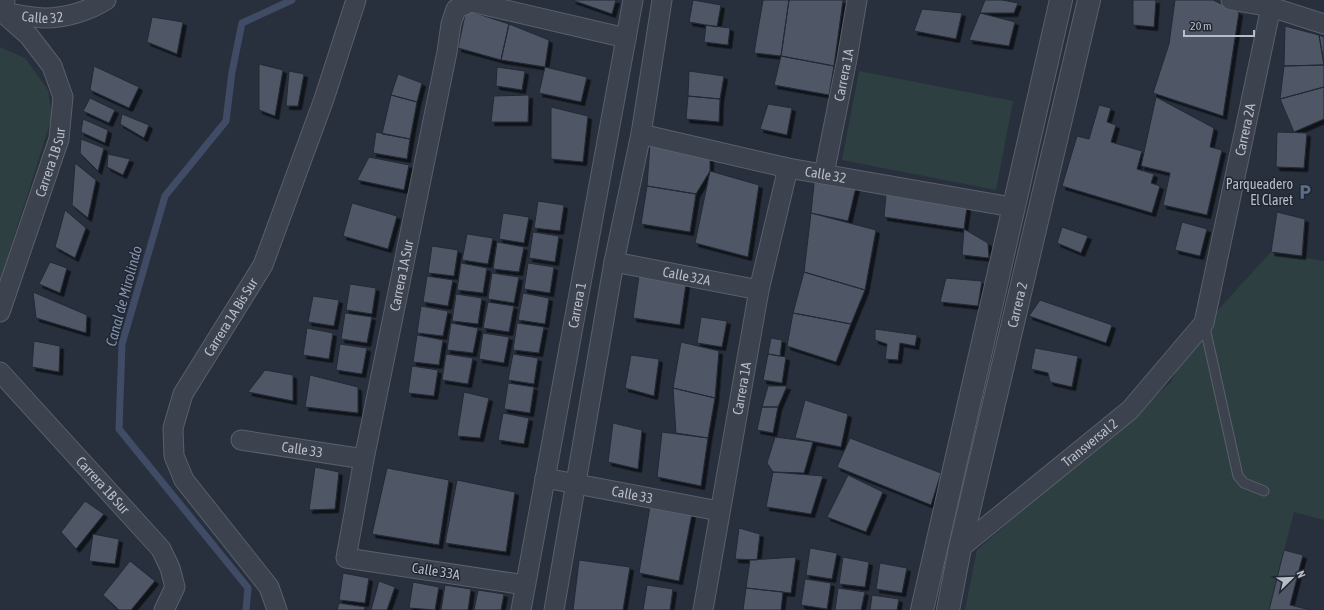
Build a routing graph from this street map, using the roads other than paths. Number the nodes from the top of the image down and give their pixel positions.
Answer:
1 (106, 0) edge
2 (356, 0) edge
3 (633, 0) edge
4 (662, 0) edge
5 (857, 0) edge
6 (1061, 0) edge
7 (1089, 0) edge
8 (1231, 0) edge
9 (1271, 7) junction
10 (2, 8) edge
11 (1324, 24) edge
12 (626, 38) junction
13 (641, 134) junction
14 (788, 168) junction
15 (824, 174) junction
16 (1012, 207) junction
17 (614, 262) junction
18 (758, 290) junction
19 (0, 312) edge
20 (1204, 323) junction
21 (0, 372) edge
22 (241, 440) dead end
23 (364, 459) junction
24 (545, 478) junction
25 (575, 484) junction
26 (1264, 491) dead end
27 (719, 510) junction
28 (960, 548) junction
29 (346, 558) joint
30 (525, 586) junction
31 (164, 610) edge
32 (277, 610) edge
33 (521, 610) edge
34 (554, 610) edge
35 (704, 610) edge
36 (922, 610) edge
37 (948, 610) edge

1 - 10 street, Calle 32
2 - 32 street, Carrera 1A Bis Sur
3 - 12 street, Carrera 1
4 - 13 street, Carrera 1
5 - 15 street, Carrera 1A
6 - 16 street, Carrera 2
7 - 28 street, Carrera 2
8 - 9 street
9 - 11 street
9 - 20 street, Carrera 2A
10 - 19 street, Carrera 1B Sur
12 - 23 street, Carrera 1A Sur
12 - 24 street, Carrera 1
13 - 14 street, Calle 32
13 - 17 street, Carrera 1
14 - 15 street, Calle 32
14 - 18 street, Carrera 1A
15 - 16 street, Calle 32
16 - 36 street, Carrera 2
17 - 18 street, Calle 32A
17 - 25 street, Carrera 1
18 - 27 street, Carrera 1A
20 - 26 lane
20 - 28 street, Transversal 2
21 - 31 street, Carrera 1B Sur
22 - 23 street, Calle 33
23 - 29 street, Carrera 1A Sur
24 - 25 street, Calle 33
24 - 30 street, Carrera 1
25 - 27 street, Calle 33
25 - 34 street, Carrera 1
27 - 35 street, Carrera 1A
28 - 37 street, Carrera 2
29 - 30 street, Calle 33A
30 - 33 street, Carrera 1

